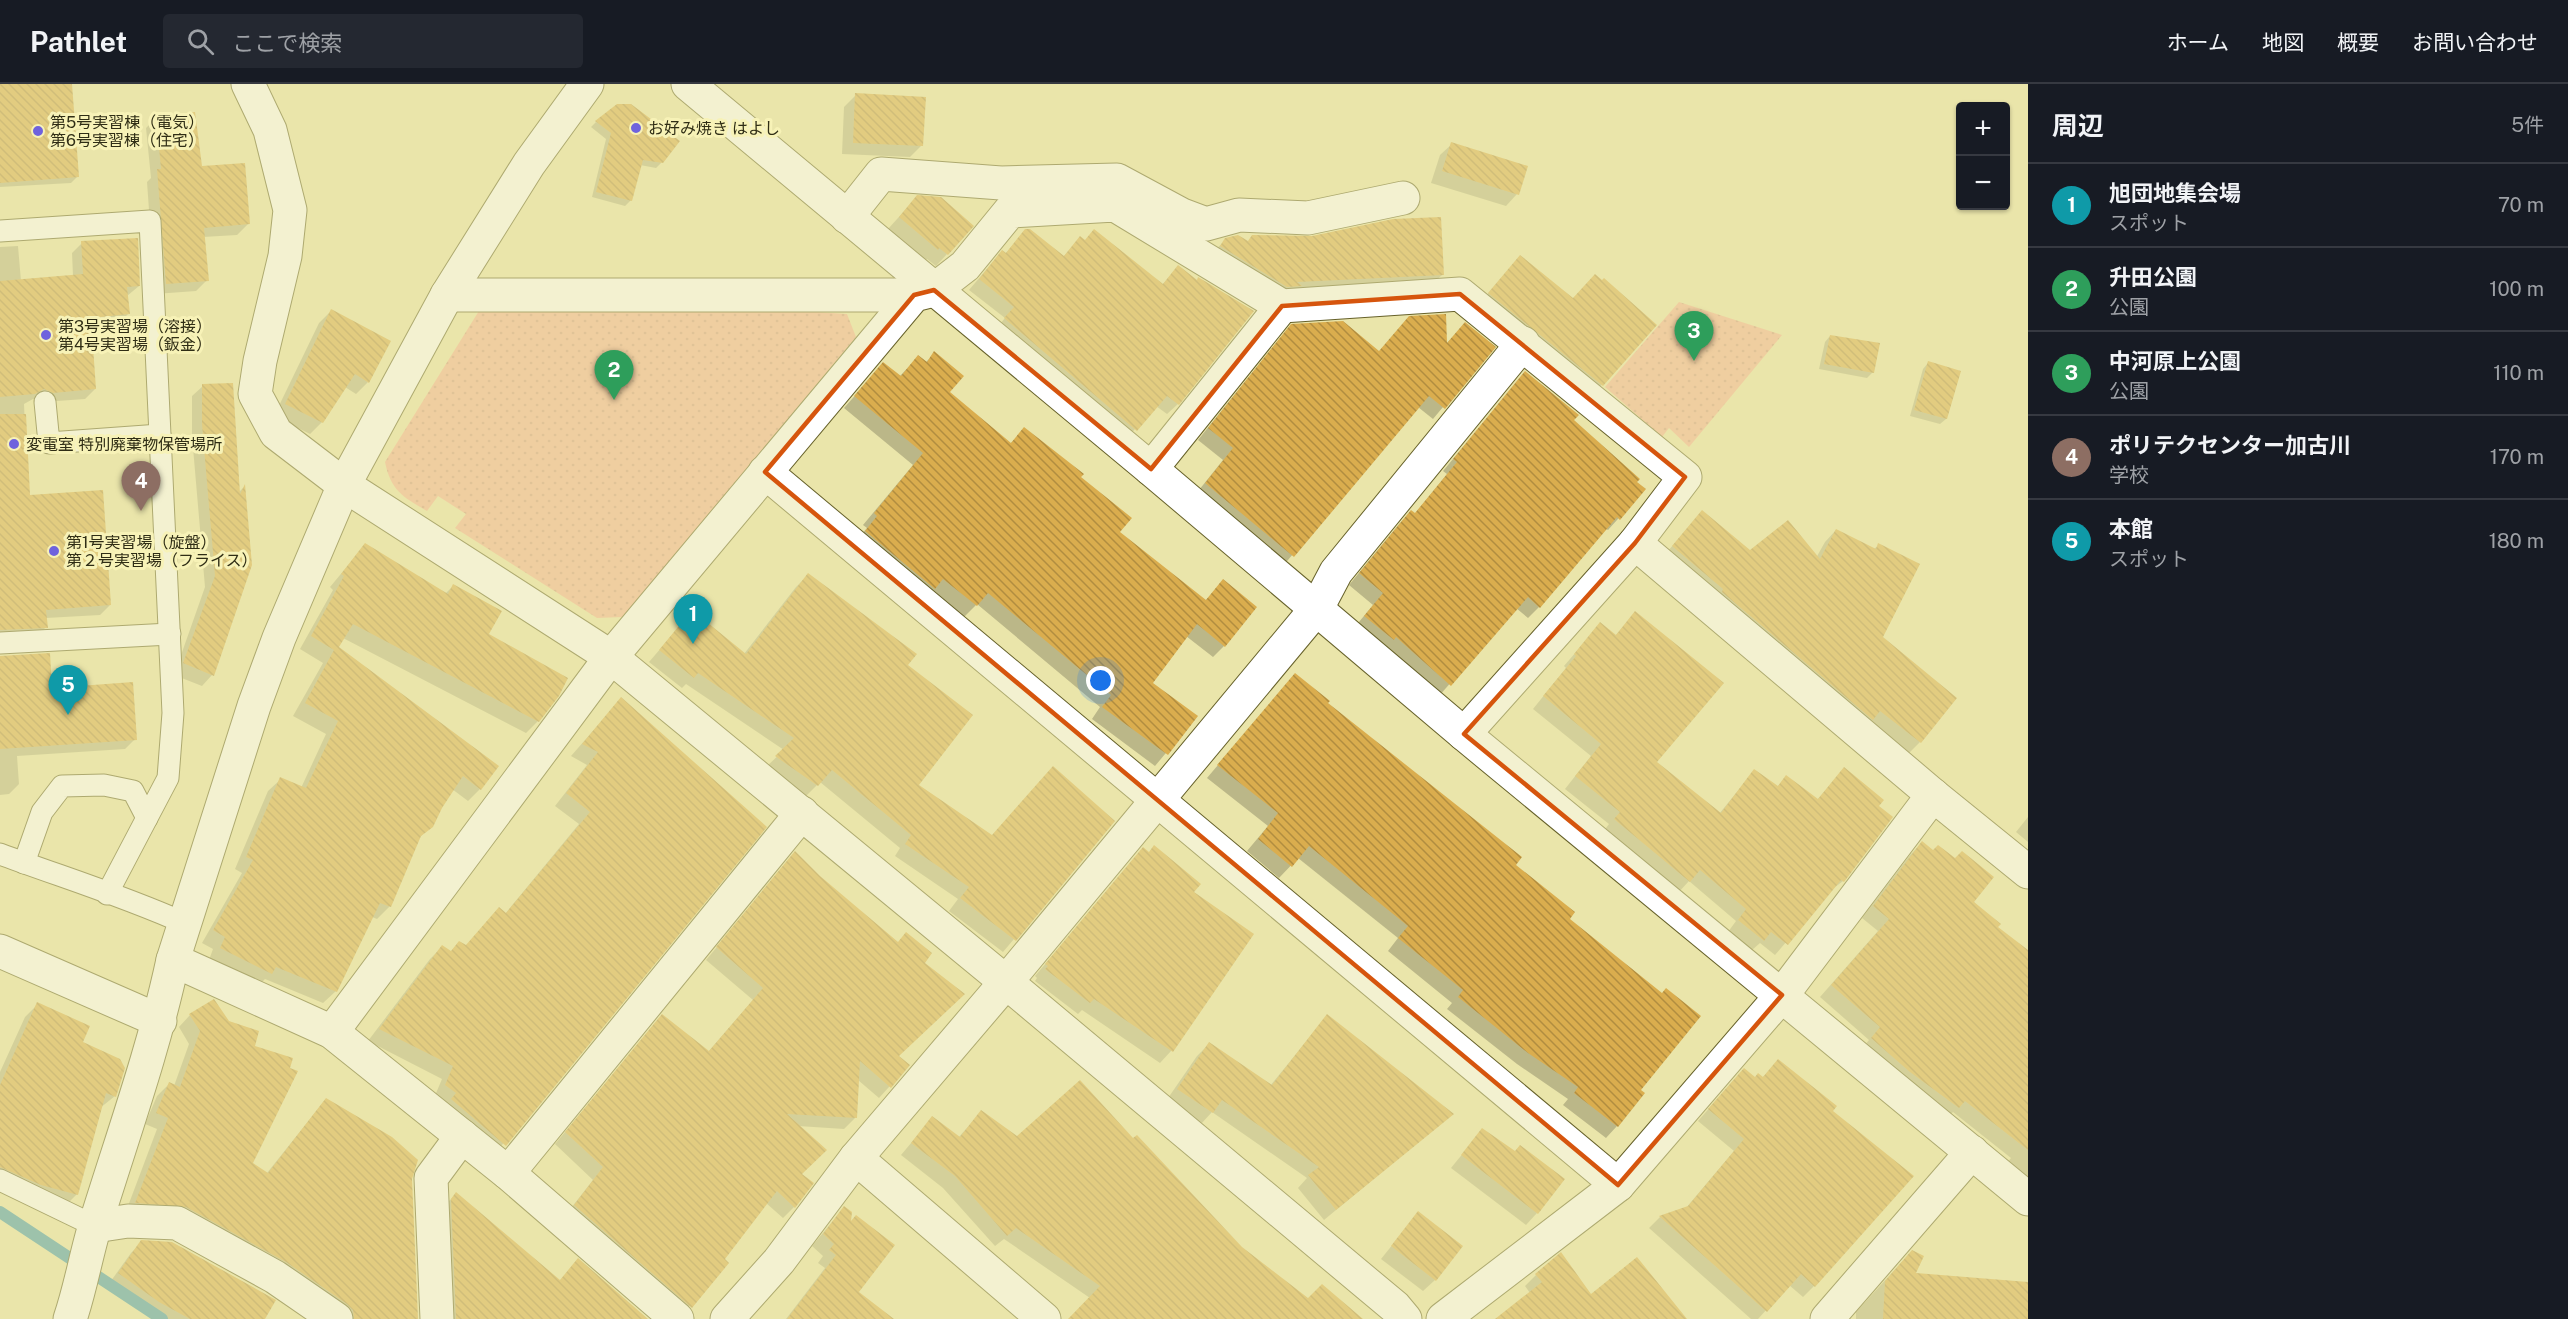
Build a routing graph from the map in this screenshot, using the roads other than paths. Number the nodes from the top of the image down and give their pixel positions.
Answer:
1 (248, 84) edge
2 (587, 84) edge
3 (688, 84) edge
4 (1402, 198) dead end
5 (847, 217) junction
6 (0, 231) edge
7 (924, 292) junction
8 (447, 295) junction
9 (1282, 306) junction
10 (1522, 343) junction
11 (45, 402) dead end
12 (160, 435) junction
13 (1152, 469) junction
14 (765, 472) junction
15 (344, 484) junction
16 (1635, 543) junction
17 (1317, 608) junction
18 (170, 634) junction
19 (0, 643) edge
20 (610, 657) junction
21 (1464, 734) junction
22 (1933, 795) junction
23 (1157, 800) junction
24 (802, 813) junction
25 (147, 818) junction
26 (0, 854) edge
27 (24, 863) junction
28 (2028, 872) edge
29 (107, 894) junction
30 (184, 923) junction
31 (0, 951) edge
32 (173, 960) junction
33 (1006, 982) junction
34 (1782, 995) junction
35 (160, 1021) junction
36 (332, 1032) junction
37 (462, 1136) junction
38 (1972, 1152) junction
39 (856, 1158) junction
40 (508, 1173) junction
41 (0, 1180) edge
42 (1618, 1185) junction
43 (2028, 1199) edge
44 (95, 1226) junction
45 (75, 1306) edge
46 (1039, 1317) edge
47 (336, 1319) edge
48 (437, 1319) edge
49 (677, 1319) edge
50 (727, 1319) edge
51 (1405, 1319) edge
52 (1443, 1319) edge
53 (1827, 1319) edge

1 - 15 street
2 - 8 street
3 - 5 street
4 - 5 street
5 - 7 street
6 - 12 lane
7 - 8 street
7 - 9 street
7 - 13 street
7 - 14 street
8 - 15 street
9 - 10 street
9 - 13 street
10 - 16 street
10 - 17 street
11 - 12 lane
12 - 18 lane
13 - 17 street
14 - 20 street
14 - 23 street
15 - 20 street
15 - 30 street
16 - 21 street
16 - 22 street
17 - 21 street
17 - 23 street
18 - 19 lane
18 - 25 lane
20 - 24 street
20 - 36 street
21 - 34 street
22 - 28 street
22 - 34 street
23 - 33 street
23 - 42 street
24 - 33 street
24 - 40 street
25 - 27 lane
25 - 29 lane
26 - 27 lane
27 - 29 lane
29 - 30 lane
30 - 32 street
31 - 35 street
32 - 35 street
32 - 36 street
33 - 39 street
33 - 51 street
34 - 38 street
34 - 42 street
35 - 44 street
36 - 37 street
37 - 40 street
37 - 48 street
38 - 43 street
38 - 53 street
39 - 46 street
39 - 50 street
40 - 49 street
41 - 44 lane
42 - 52 street
44 - 45 street
44 - 47 street

